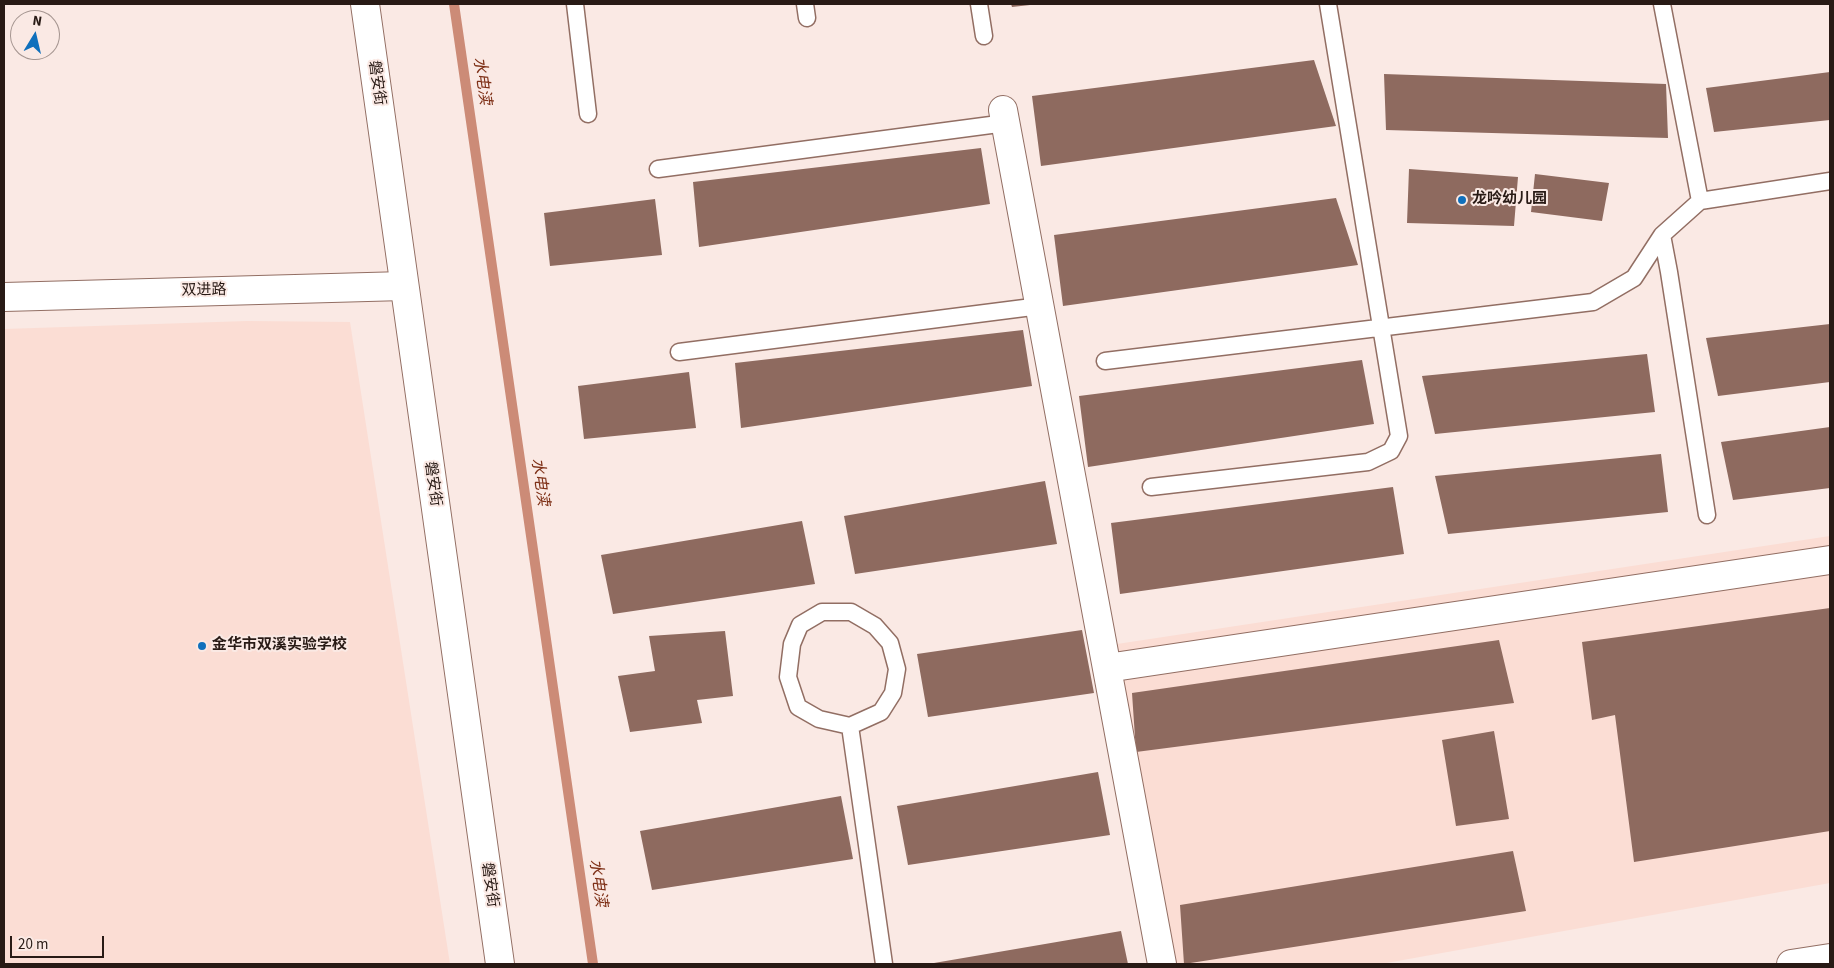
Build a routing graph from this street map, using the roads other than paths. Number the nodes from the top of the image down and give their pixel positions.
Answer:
1 (365, 4) edge
2 (575, 4) edge
3 (979, 4) edge
4 (1328, 4) edge
5 (1662, 4) edge
6 (984, 36) dead end
7 (588, 114) dead end
8 (1004, 116) joint
9 (658, 169) dead end
10 (1830, 180) edge
11 (1700, 201) junction
12 (1662, 235) junction
13 (404, 286) junction
14 (4, 296) edge
15 (1040, 306) junction
16 (1381, 328) junction
17 (680, 352) dead end
18 (1105, 361) dead end
19 (1151, 487) dead end
20 (1707, 515) dead end
21 (1830, 560) edge
22 (1107, 668) junction
23 (850, 726) junction
24 (1830, 958) edge
25 (500, 964) edge
26 (884, 964) edge
27 (1162, 964) edge
28 (1791, 964) edge

1 - 13 street, 磐安街
2 - 7 lane
3 - 6 lane
4 - 16 lane
5 - 11 lane
8 - 9 lane
8 - 15 street
10 - 11 lane
11 - 12 lane
12 - 16 lane
12 - 20 lane
13 - 14 street, 双进路
13 - 25 street, 磐安街
15 - 17 lane
15 - 22 street
16 - 18 lane
16 - 19 lane
21 - 22 street
22 - 27 street
23 - 23 lane
23 - 26 lane
24 - 28 street

